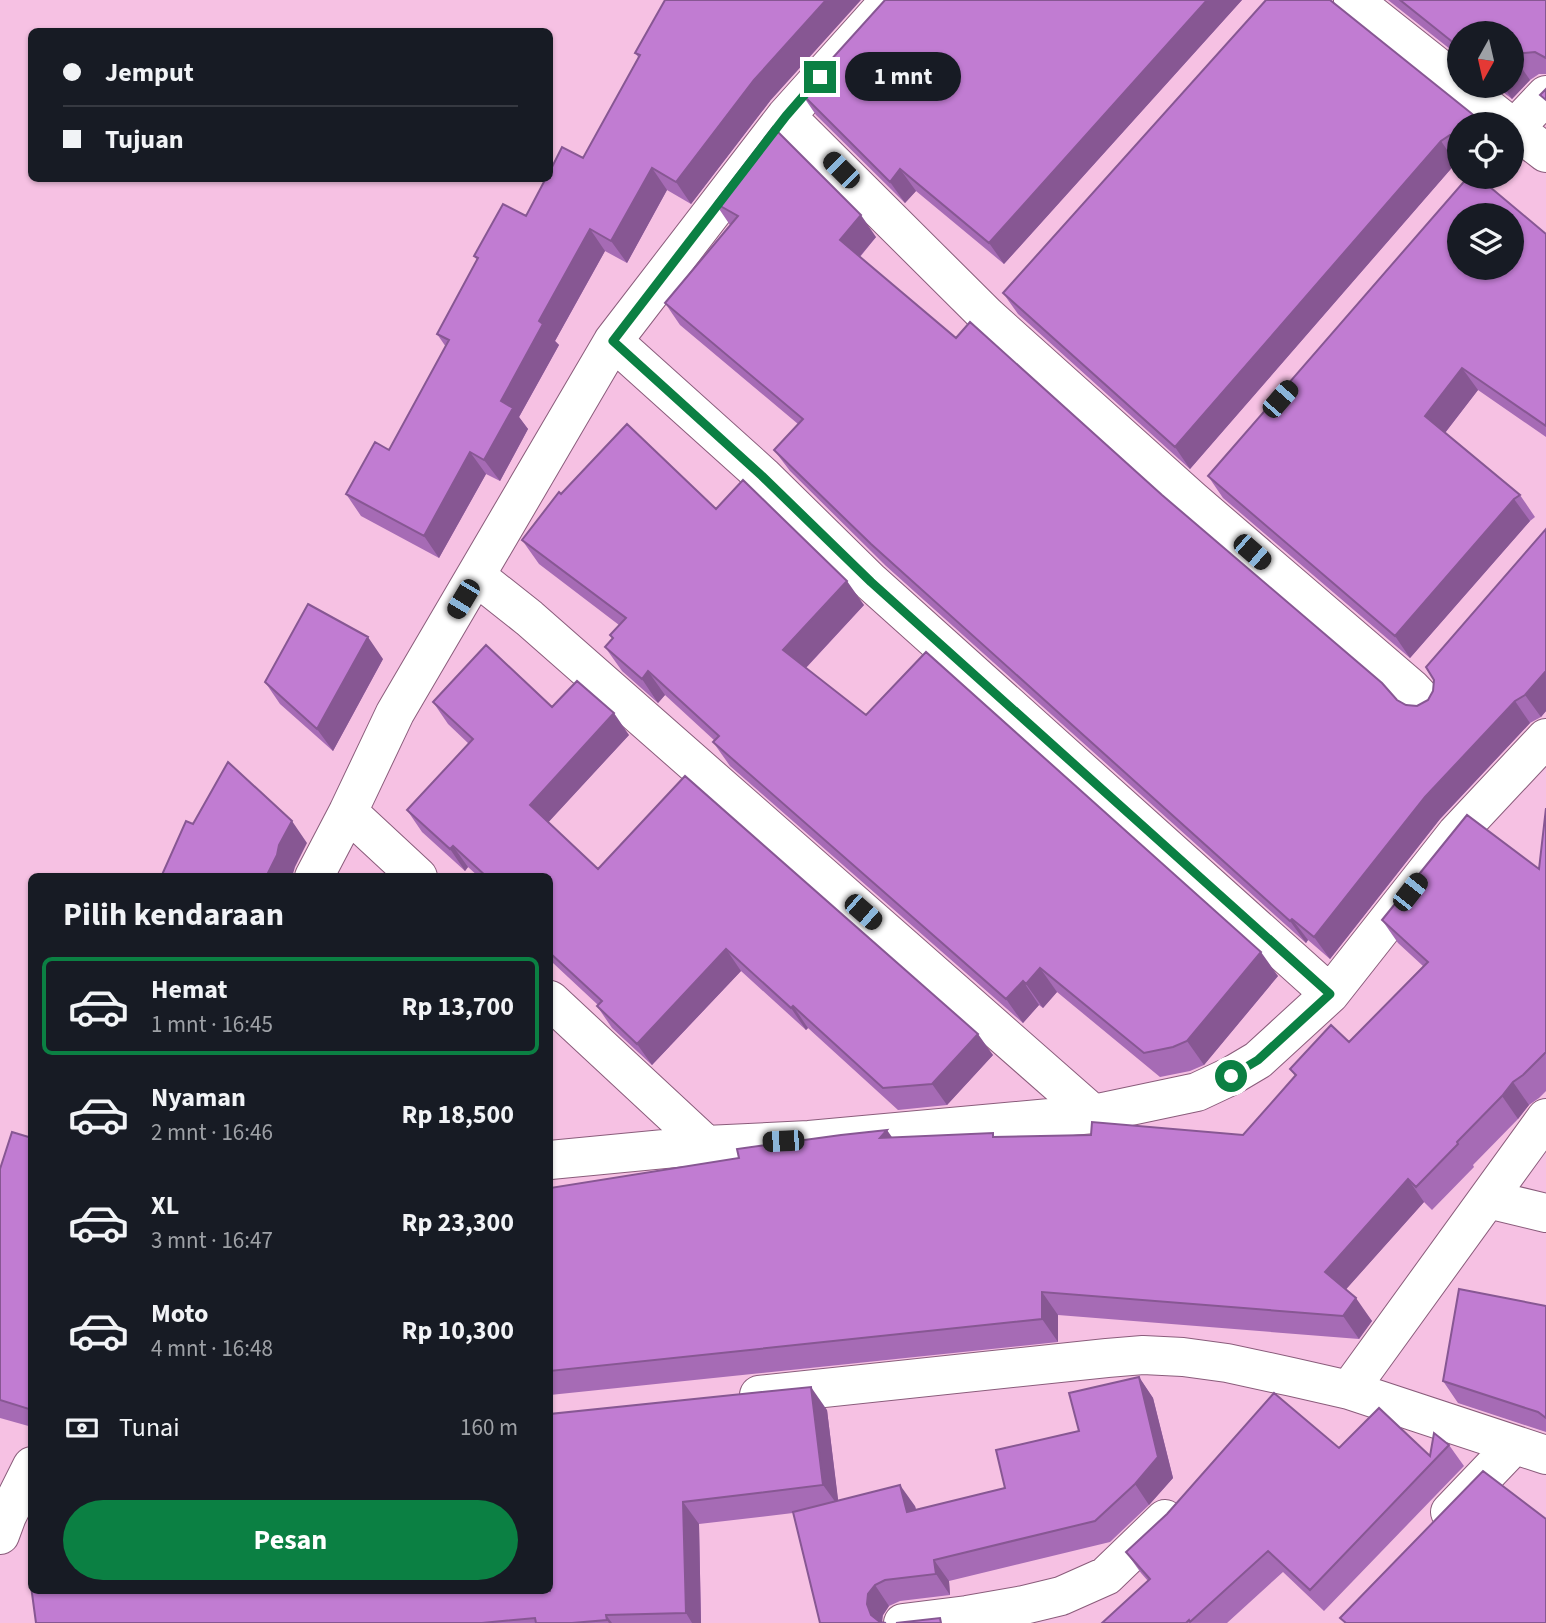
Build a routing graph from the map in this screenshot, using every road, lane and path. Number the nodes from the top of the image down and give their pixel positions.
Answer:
1 (890, 0) edge
2 (1353, 0) edge
3 (1447, 76) edge
4 (1546, 95) edge
5 (1475, 98) edge
6 (1492, 112) edge
7 (786, 116) junction
8 (1524, 116) edge
9 (1524, 137) edge
10 (1546, 153) edge
11 (613, 341) junction
12 (477, 576) junction
13 (1423, 688) dead end
14 (1546, 738) edge
15 (348, 812) junction
16 (316, 873) edge
17 (414, 873) edge
18 (1330, 994) junction
19 (553, 1002) edge
20 (1093, 1114) junction
21 (1546, 1118) edge
22 (706, 1145) junction
23 (553, 1160) edge
24 (1489, 1199) junction
25 (1546, 1213) edge
26 (1292, 1377) junction
27 (1349, 1390) junction
28 (726, 1398) edge
29 (1265, 1408) edge
30 (1530, 1450) edge
31 (23, 1470) edge
32 (1192, 1490) edge
33 (1428, 1534) edge
34 (0, 1535) edge
35 (903, 1623) edge

1 - 7 street
2 - 3 street
4 - 8 street
5 - 6 street
7 - 11 street
7 - 13 street
9 - 10 street
11 - 12 street
11 - 18 street
12 - 15 street
12 - 20 street
14 - 18 street
15 - 16 street
15 - 17 street
18 - 20 street
19 - 22 street
20 - 22 street
21 - 24 street
22 - 23 street
24 - 25 street
24 - 27 street
26 - 27 street
26 - 28 street
26 - 29 street
27 - 30 street
30 - 33 street
31 - 34 street
32 - 35 street

